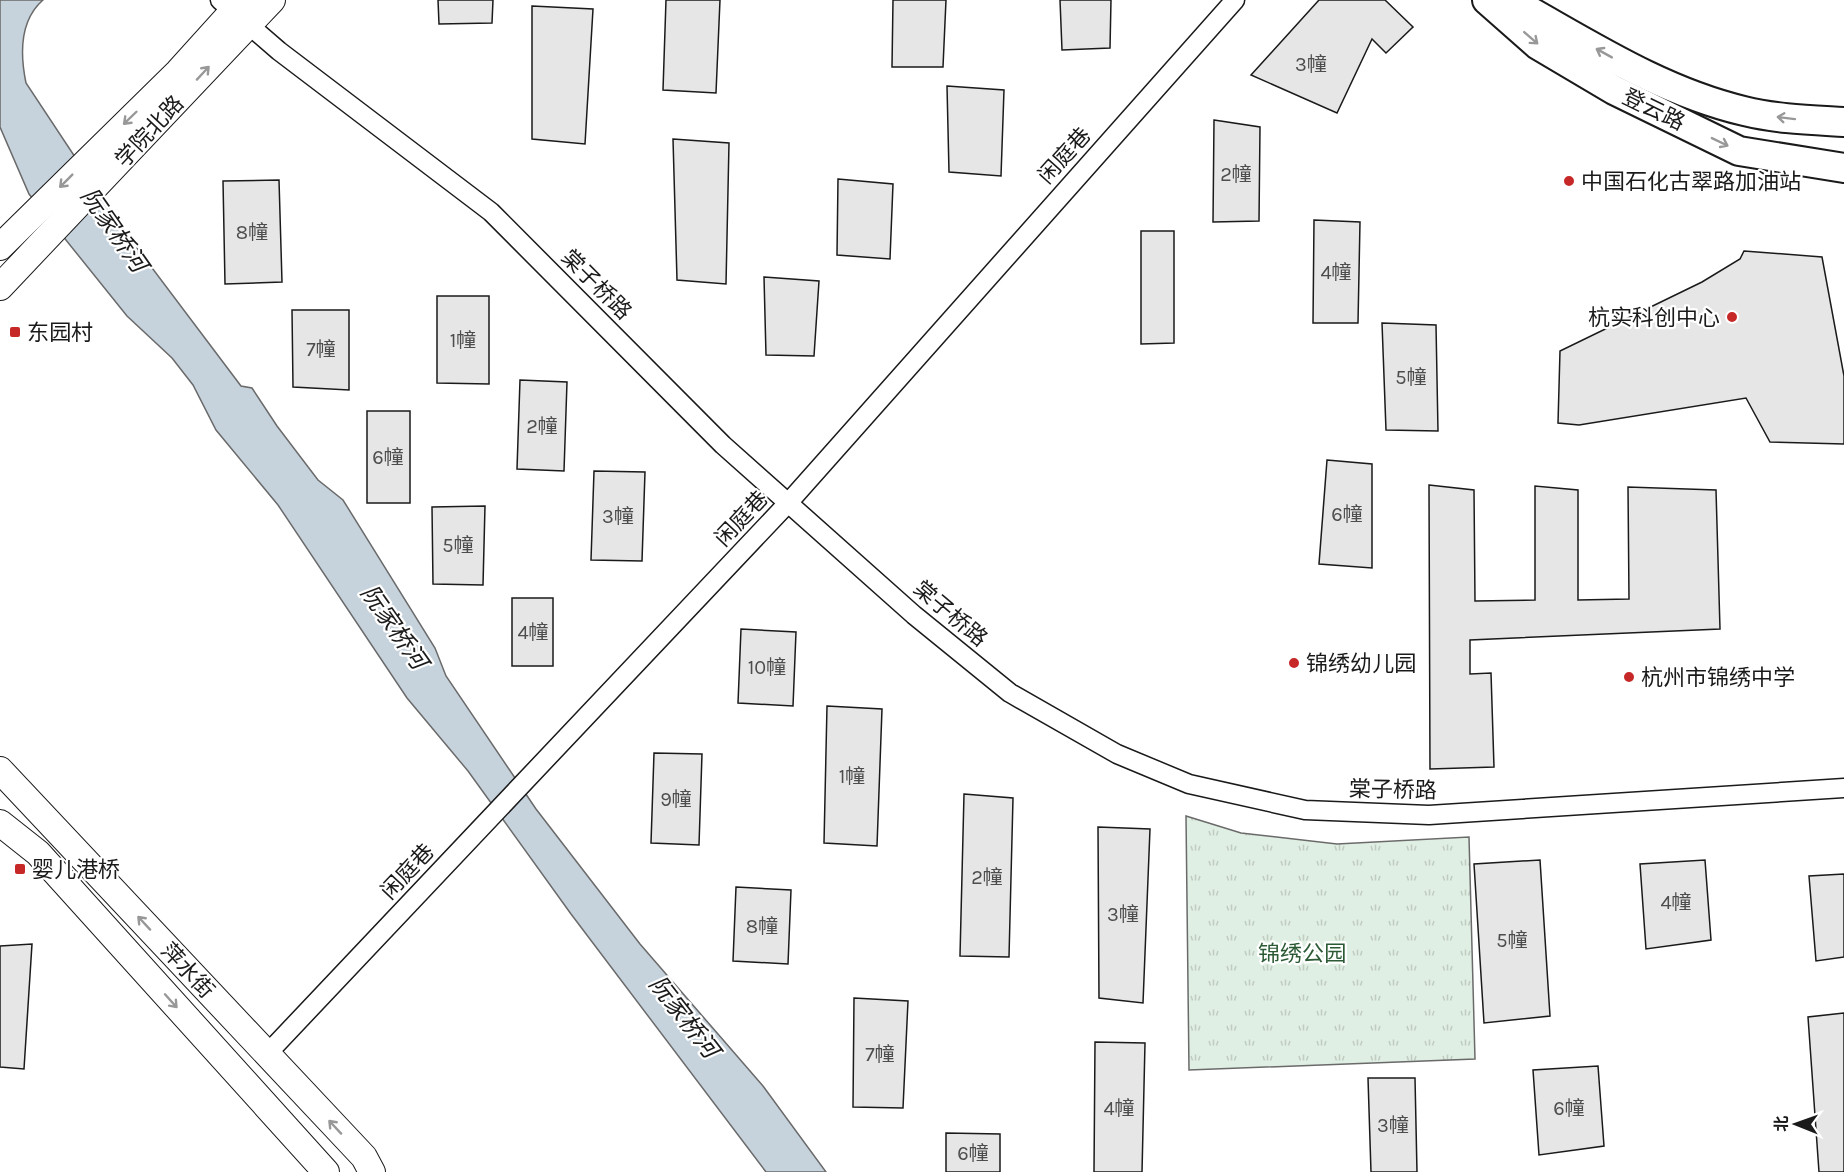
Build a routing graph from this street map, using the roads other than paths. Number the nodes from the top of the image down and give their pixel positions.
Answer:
1 (272, 0) edge
2 (1235, 0) edge
3 (1487, 0) edge
4 (1516, 0) edge
5 (237, 8) edge
6 (1844, 122) edge
7 (1844, 168) edge
8 (0, 246) edge
9 (0, 286) edge
10 (789, 502) junction
11 (0, 770) edge
12 (1844, 788) edge
13 (0, 823) edge
14 (267, 1054) junction
15 (326, 1172) edge
16 (372, 1172) edge

1 - 5 main road, 学院北路
2 - 10 street, 闲庭巷
3 -> 7 main road, 登云路
6 -> 4 main road, 登云路
5 -> 8 main road, 学院北路
9 -> 5 main road, 学院北路
5 - 10 street, 棠子桥路
10 - 12 street, 棠子桥路
10 - 14 street, 闲庭巷
14 -> 11 main road, 萍水街
13 -> 15 main road, 萍水街
16 -> 14 main road, 萍水街

